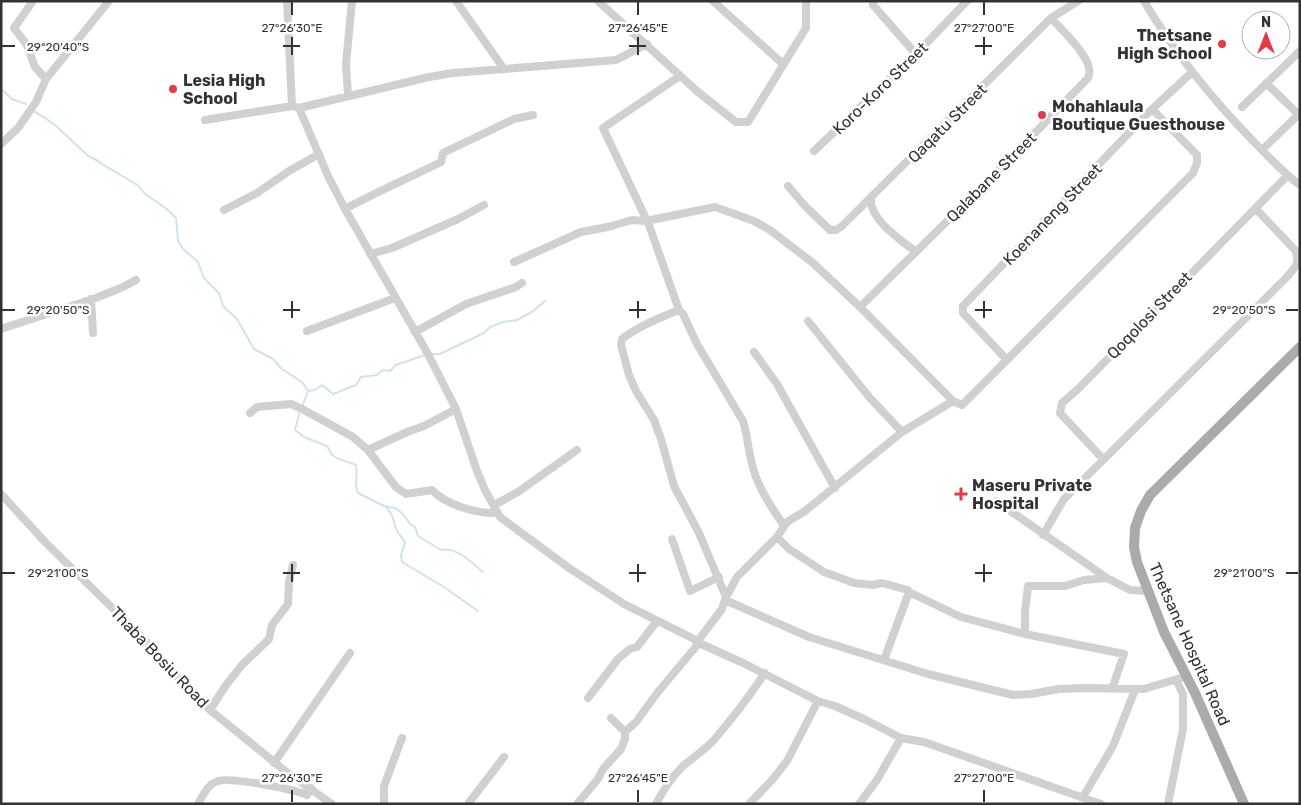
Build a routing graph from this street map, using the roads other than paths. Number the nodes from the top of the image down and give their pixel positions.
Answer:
1 (33, 1) edge
2 (109, 1) edge
3 (287, 1) edge
4 (352, 1) edge
5 (456, 1) edge
6 (598, 1) edge
7 (713, 1) edge
8 (806, 1) edge
9 (873, 1) edge
10 (967, 1) edge
11 (1078, 1) edge
12 (1144, 1) edge
13 (1051, 18) junction
14 (647, 44) junction
15 (1300, 51) edge
16 (916, 54) junction
17 (783, 64) junction
18 (504, 69) junction
19 (1191, 73) junction
20 (680, 76) junction
21 (46, 79) junction
22 (1266, 83) junction
23 (348, 95) junction
24 (295, 107) junction
25 (1242, 107) dead end
26 (1152, 109) junction
27 (1299, 114) edge
28 (533, 115) dead end
29 (205, 120) dead end
30 (1, 144) edge
31 (1262, 150) junction
32 (814, 152) dead end
33 (319, 154) junction
34 (1288, 175) junction
35 (1300, 184) edge
36 (788, 186) dead end
37 (870, 199) junction
38 (484, 205) dead end
39 (344, 209) junction
40 (1256, 209) junction
41 (224, 210) dead end
42 (646, 221) junction
43 (916, 252) junction
44 (370, 254) junction
45 (514, 262) dead end
46 (136, 280) dead end
47 (522, 283) dead end
48 (395, 298) junction
49 (91, 299) junction
50 (860, 307) junction
51 (679, 310) junction
52 (808, 321) dead end
53 (1, 329) edge
54 (307, 331) dead end
55 (415, 332) junction
56 (93, 333) dead end
57 (1300, 347) edge
58 (754, 352) dead end
59 (1007, 360) junction
60 (953, 401) junction
61 (456, 409) junction
62 (250, 413) dead end
63 (902, 432) junction
64 (368, 450) junction
65 (577, 450) dead end
66 (1103, 459) junction
67 (834, 488) junction
68 (1, 494) edge
69 (996, 502) dead end
70 (496, 509) junction
71 (784, 526) junction
72 (1043, 535) junction
73 (777, 537) junction
74 (672, 539) dead end
75 (293, 565) dead end
76 (719, 577) junction
77 (1107, 578) junction
78 (1148, 591) junction
79 (909, 592) junction
80 (726, 599) junction
81 (657, 621) junction
82 (1025, 634) junction
83 (698, 643) junction
84 (350, 653) dead end
85 (884, 660) junction
86 (765, 673) junction
87 (1187, 676) junction
88 (1176, 680) junction
89 (1112, 689) junction
90 (1135, 690) junction
91 (588, 698) dead end
92 (818, 701) junction
93 (210, 710) junction
94 (611, 718) dead end
95 (625, 732) junction
96 (402, 738) dead end
97 (901, 738) junction
98 (504, 757) dead end
99 (274, 763) junction
100 (311, 788) junction
101 (1083, 798) junction
102 (198, 804) edge
103 (332, 804) edge
104 (384, 804) edge
105 (468, 804) edge
106 (577, 804) edge
107 (656, 804) edge
108 (750, 804) edge
109 (859, 804) edge
110 (1101, 804) edge
111 (1168, 804) edge
112 (1244, 804) edge

1 - 21 street
2 - 21 street
3 - 24 street
4 - 23 street
5 - 18 street
6 - 14 street
7 - 17 street
8 - 17 street
9 - 16 street
10 - 16 street, Koro-Koro Street
11 - 13 street, Qaqatu Street
12 - 19 street
13 - 37 street, Qaqatu Street
13 - 43 street, Qalabane Street
14 - 18 street
14 - 20 street
15 - 22 street
16 - 32 street, Koro-Koro Street
17 - 20 street
18 - 23 street
19 - 26 street, Koenaneng Street
19 - 31 street
20 - 42 street
21 - 30 street
22 - 25 street
22 - 27 street
23 - 24 street
24 - 29 street
24 - 33 street
26 - 59 street, Koenaneng Street
26 - 59 street
27 - 31 street
28 - 39 street
31 - 34 street
33 - 39 street
33 - 41 street
34 - 35 street
34 - 40 street, Qoqolosi Street
36 - 37 street, Qaqatu Street
37 - 43 street
38 - 44 street
39 - 44 street
40 - 66 street
40 - 66 street, Qoqolosi Street
42 - 45 street
42 - 50 street
42 - 51 street
43 - 50 street, Qalabane Street
44 - 48 street
46 - 49 street
47 - 55 street
48 - 54 street
48 - 55 street
49 - 53 street
49 - 56 street
50 - 60 street
51 - 71 street
51 - 76 street
52 - 63 street
55 - 61 street
57 - 78 main road, Thetsane Hospital Road
58 - 67 street
59 - 60 street
60 - 63 street
61 - 64 street
61 - 70 street
62 - 64 street
63 - 67 street
64 - 70 street
65 - 70 street
66 - 72 street
67 - 71 street
68 - 93 street, Thaba Bosiu Road
69 - 72 street
70 - 81 street
71 - 73 street
72 - 77 street
73 - 79 street
73 - 80 street
74 - 76 street
75 - 93 street
76 - 80 street
77 - 78 street
77 - 82 street
78 - 87 main road, Thetsane Hospital Road
79 - 82 street
79 - 85 street
80 - 83 street
80 - 85 street
81 - 83 street
81 - 91 street
82 - 89 street
83 - 86 street
83 - 95 street
84 - 99 street
85 - 89 street
86 - 92 street
86 - 107 street
87 - 88 street
87 - 112 main road, Thetsane Hospital Road
88 - 90 street
88 - 111 street
89 - 90 street
90 - 101 street
92 - 97 street
92 - 108 street
93 - 99 street, Thaba Bosiu Road
94 - 95 street
95 - 106 street
96 - 104 street
97 - 101 street
97 - 109 street
98 - 105 street
99 - 100 street, Thaba Bosiu Road
100 - 102 street
100 - 103 street, Thaba Bosiu Road
101 - 110 street

